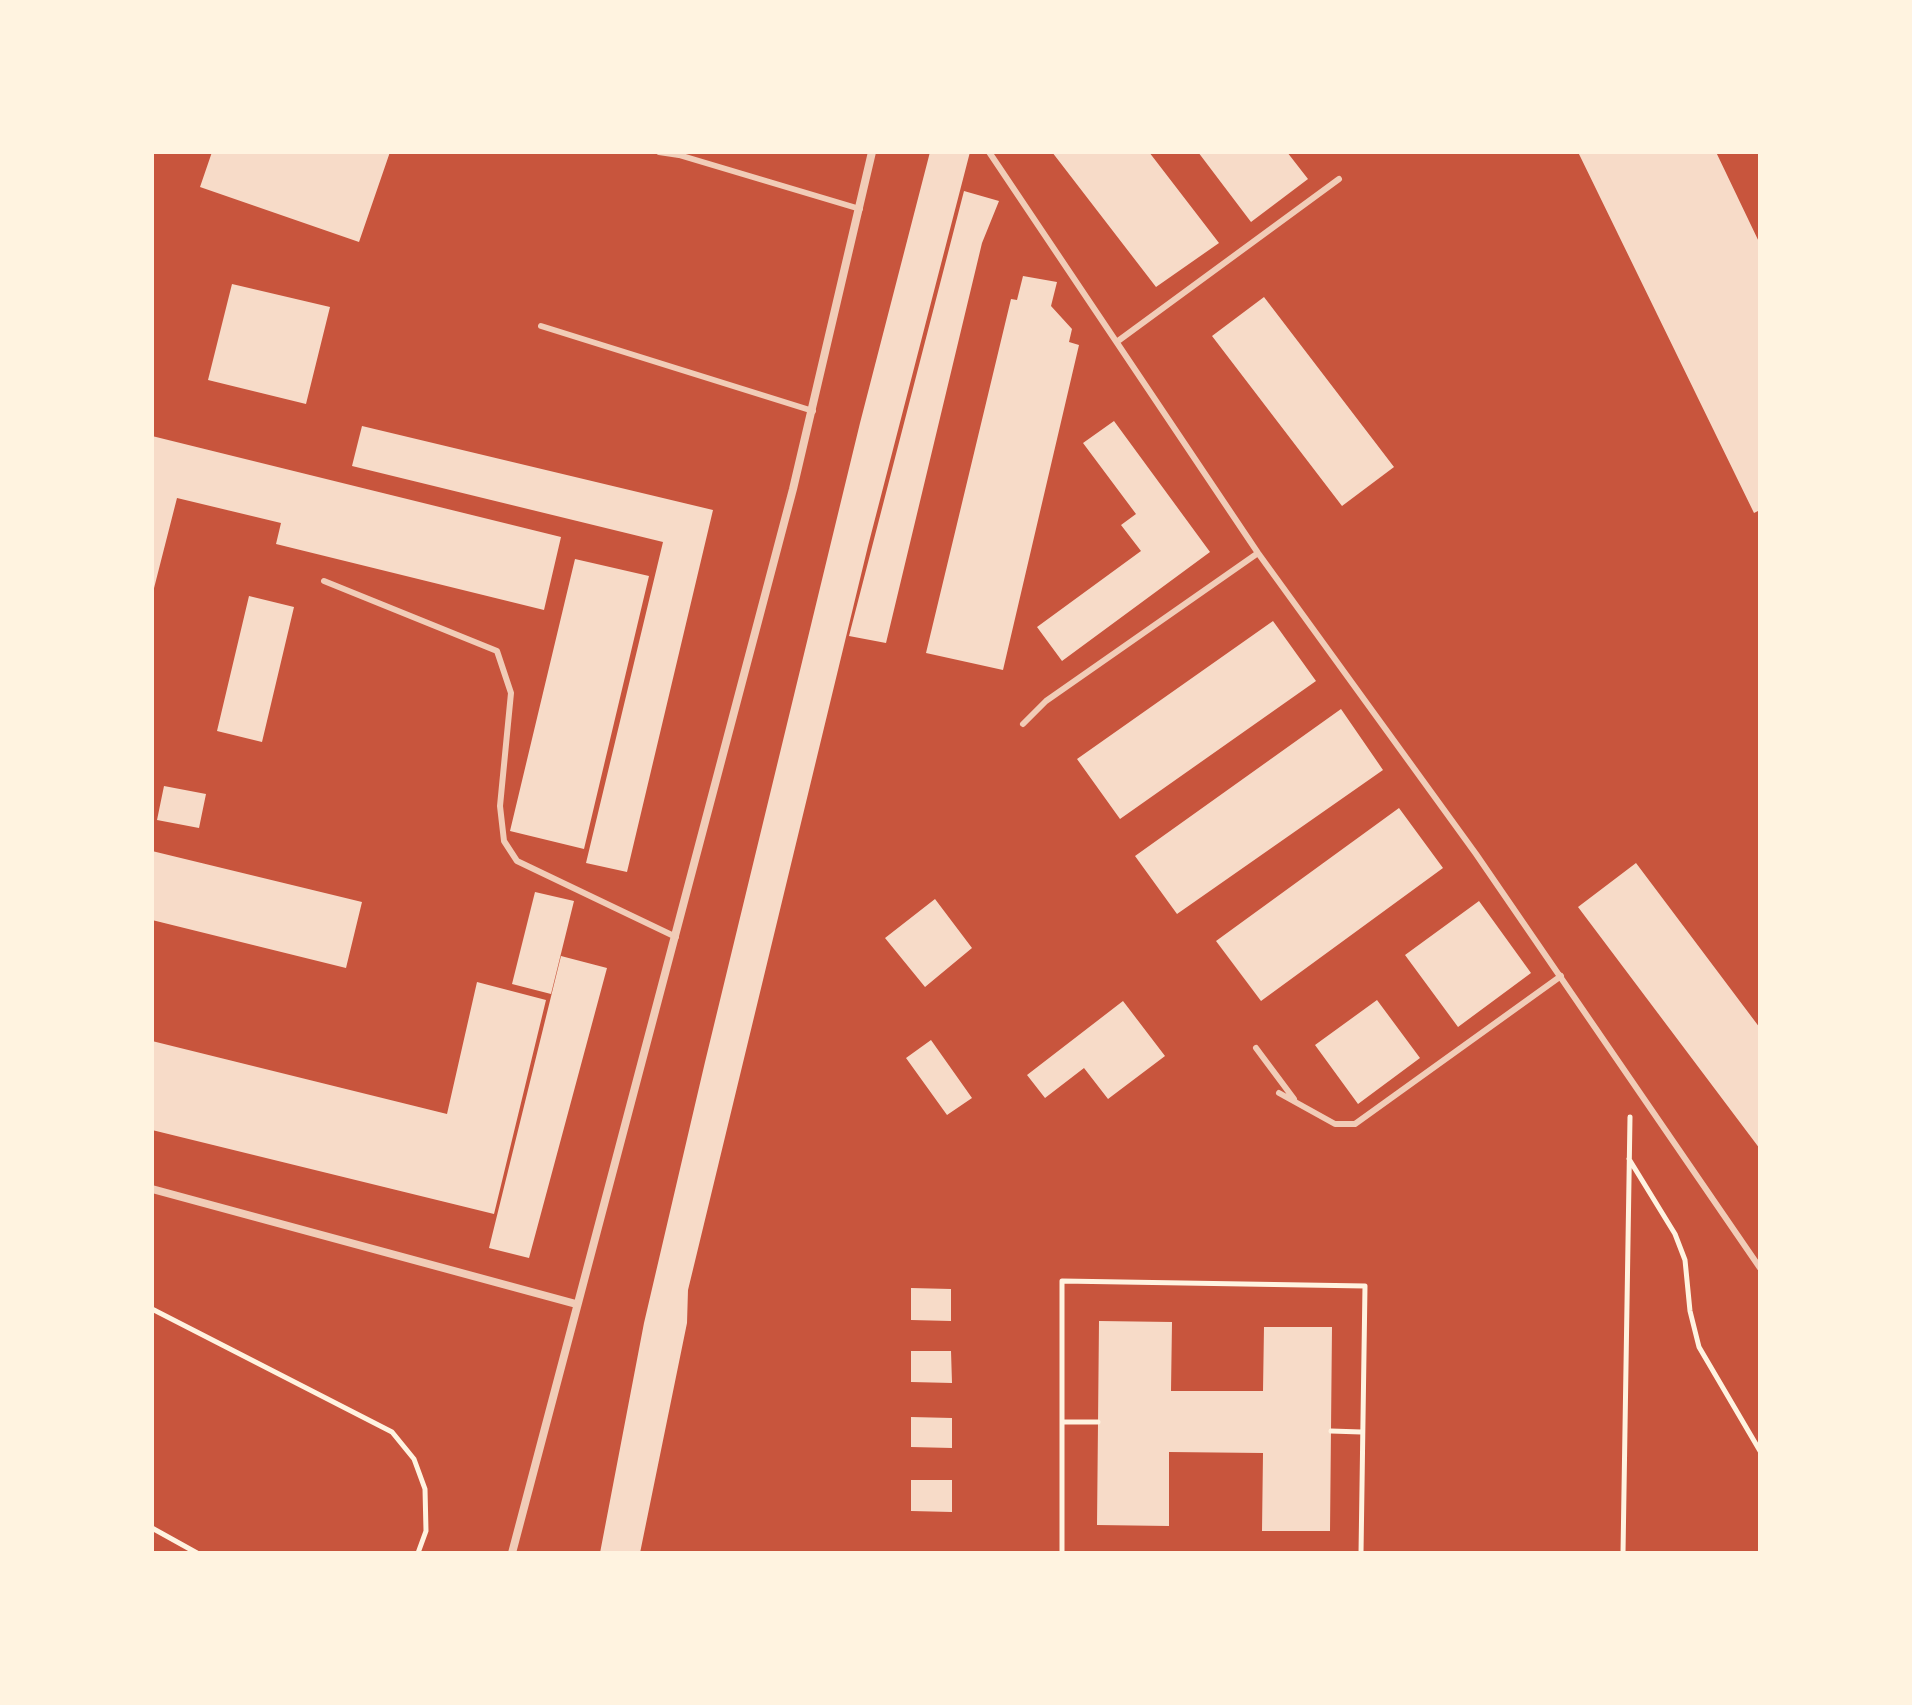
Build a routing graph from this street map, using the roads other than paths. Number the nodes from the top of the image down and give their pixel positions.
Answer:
1 (659, 152) edge
2 (872, 152) edge
3 (989, 152) edge
4 (1339, 179) dead end
5 (860, 209) junction
6 (541, 326) dead end
7 (1118, 341) junction
8 (813, 411) junction
9 (1258, 553) junction
10 (324, 581) dead end
11 (1023, 724) dead end
12 (676, 937) junction
13 (1561, 976) junction
14 (1256, 1048) dead end
15 (1279, 1093) dead end
16 (1296, 1102) junction
17 (152, 1189) edge
18 (1760, 1268) edge
19 (576, 1304) junction
20 (512, 1553) edge

1 - 5 lane
2 - 5 street
3 - 7 lane
4 - 7 lane
5 - 8 street
6 - 8 lane
7 - 9 lane
8 - 12 street
9 - 11 lane
9 - 13 lane
10 - 12 lane
12 - 19 street
13 - 16 lane
13 - 18 lane
14 - 16 lane
15 - 16 lane
17 - 19 street
19 - 20 street

